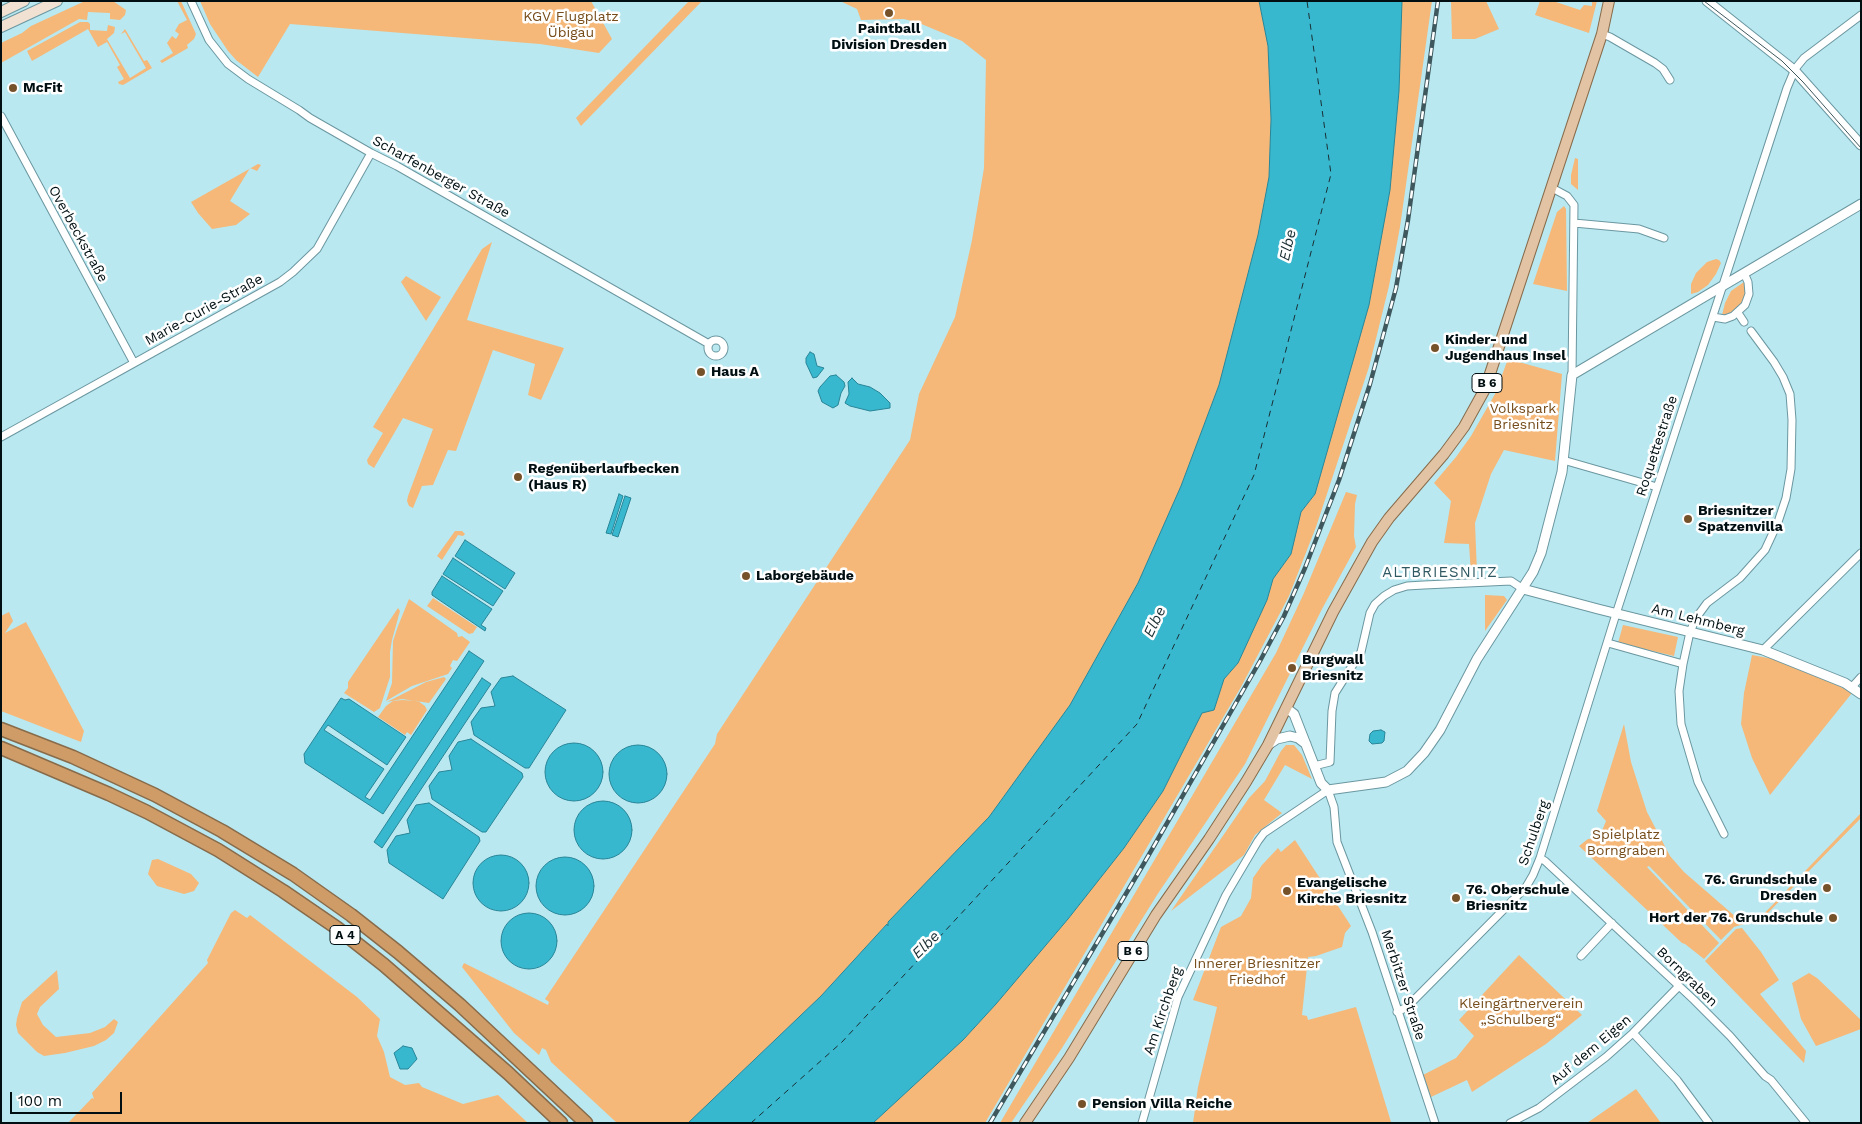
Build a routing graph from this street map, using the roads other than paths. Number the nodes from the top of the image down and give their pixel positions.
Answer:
1 (24, 1) edge
2 (57, 1) edge
3 (190, 1) edge
4 (1609, 1) edge
5 (1707, 1) edge
6 (1, 12) edge
7 (1861, 15) edge
8 (1, 27) edge
9 (1602, 34) junction
10 (1794, 70) junction
11 (1670, 80) dead end
12 (1, 116) edge
13 (1861, 145) edge
14 (371, 153) junction
15 (1552, 188) junction
16 (1861, 204) edge
17 (1574, 223) junction
18 (1664, 238) dead end
19 (1744, 273) junction
20 (1722, 286) junction
21 (1738, 313) junction
22 (1713, 317) junction
23 (1744, 322) dead end
24 (1751, 331) dead end
25 (708, 344) dead end
26 (134, 363) junction
27 (1572, 375) junction
28 (1, 437) edge
29 (1563, 460) junction
30 (1657, 487) junction
31 (1861, 553) edge
32 (1523, 589) junction
33 (1616, 614) junction
34 (1690, 632) junction
35 (1608, 643) junction
36 (1763, 650) junction
37 (1682, 664) junction
38 (1861, 678) edge
39 (1852, 687) junction
40 (1861, 694) edge
41 (1286, 708) junction
42 (1, 729) edge
43 (1306, 744) junction
44 (1268, 745) junction
45 (1, 748) edge
46 (1314, 766) junction
47 (1328, 790) junction
48 (1724, 834) dead end
49 (1540, 858) junction
50 (1612, 923) junction
51 (1581, 956) dead end
52 (1679, 986) junction
53 (1397, 1012) junction
54 (1633, 1033) junction
55 (561, 1123) edge
56 (586, 1123) edge
57 (1025, 1123) edge
58 (1142, 1123) edge
59 (1435, 1123) edge
60 (1510, 1123) edge
61 (1709, 1123) edge
62 (1806, 1123) edge

1 - 6 main road
2 - 8 main road
3 - 14 street, Scharfenberger Straße
4 - 9 main road, B 6
5 - 10 street
7 - 10 street
9 - 11 street
9 - 15 main road, B 6
10 - 13 street
10 - 20 street, Roquettestraße
12 - 26 street, Overbeckstraße
14 - 25 street, Scharfenberger Straße
14 - 26 street, Marie-Curie-Straße
15 - 17 street
15 - 41 main road, B 6
16 - 19 street
17 - 18 street
17 - 27 street
19 - 20 street
19 - 21 street
20 - 22 street, Roquettestraße
20 - 27 street
21 - 22 street
21 - 23 street
22 - 30 street, Roquettestraße
24 - 34 street
26 - 28 street, Marie-Curie-Straße
27 - 29 street
29 - 30 street
29 - 32 street
30 - 33 street, Roquettestraße
31 - 36 street
32 - 33 street, Am Lehmberg
32 - 46 street
32 - 47 street
33 - 34 street, Am Lehmberg
33 - 35 street, Schulberg
34 - 36 street, Am Lehmberg
34 - 37 street
35 - 37 street
35 - 49 street, Schulberg
36 - 39 street, Am Lehmberg
37 - 48 street
38 - 39 street
39 - 40 street, Am Lehmberg
41 - 43 street, Merbitzer Straße
41 - 44 main road, B 6
42 - 56 highway, A 4
43 - 44 street
43 - 46 street, Merbitzer Straße
44 - 57 main road, B 6
45 - 55 highway, A 4
46 - 47 street, Merbitzer Straße
47 - 53 street, Merbitzer Straße
47 - 58 street, Am Kirchberg
49 - 50 street, Borngraben
49 - 53 street, Schulberg
50 - 51 street
50 - 52 street, Borngraben
52 - 54 street, Auf dem Eigen
52 - 62 street, Borngraben
53 - 59 street, Merbitzer Straße
54 - 60 street, Auf dem Eigen
54 - 61 street

